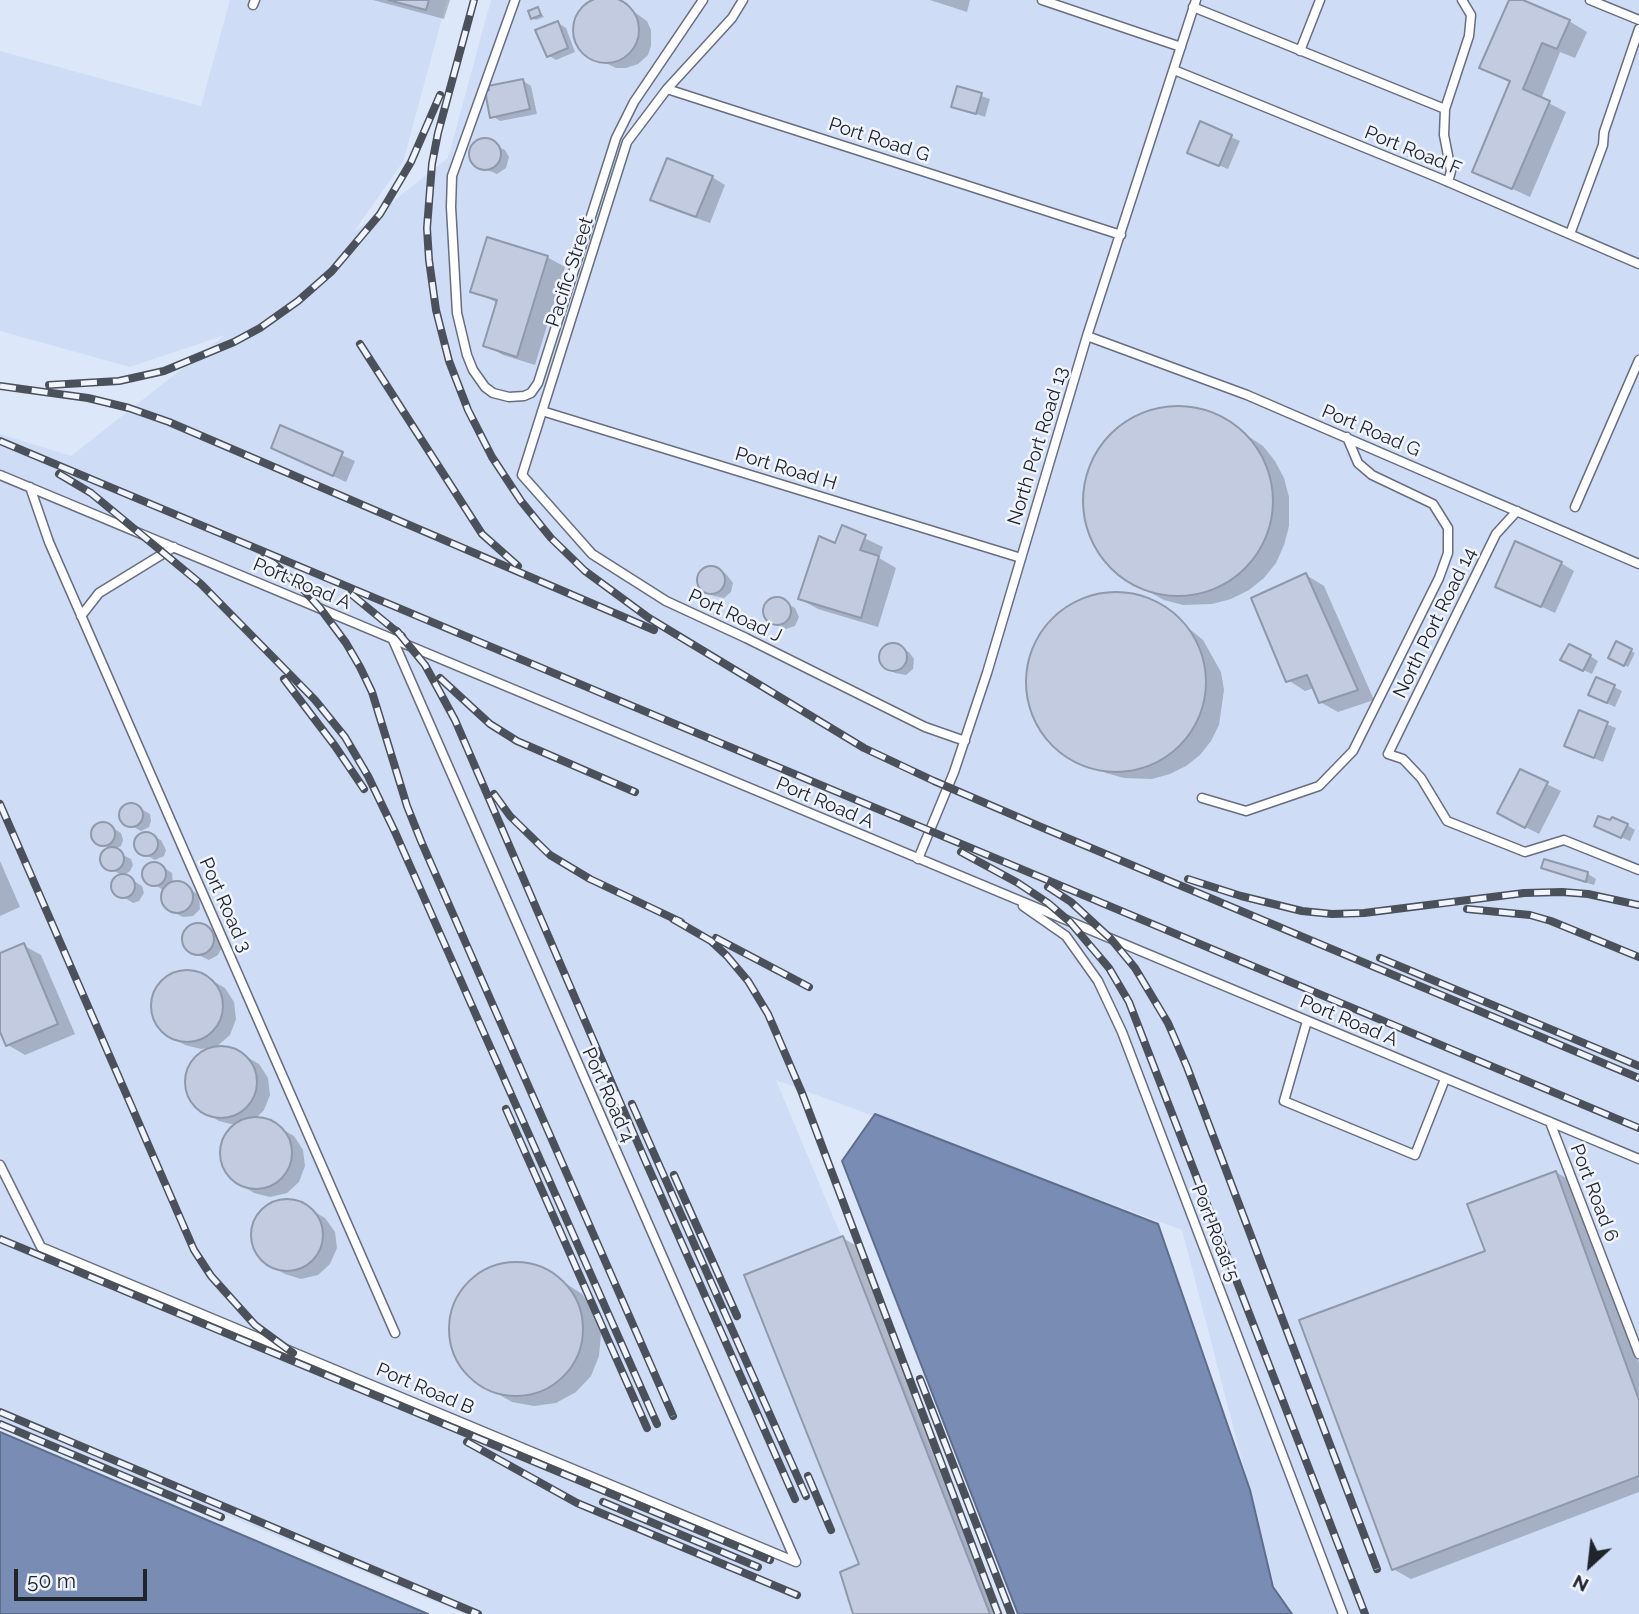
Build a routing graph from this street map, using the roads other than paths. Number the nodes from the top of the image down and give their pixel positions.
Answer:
1 (515, 0) edge
2 (703, 0) edge
3 (743, 0) edge
4 (1042, 0) edge
5 (1320, 0) edge
6 (1462, 0) edge
7 (1590, 0) edge
8 (1195, 4) edge
9 (1639, 20) edge
10 (1639, 29) edge
11 (1181, 47) junction
12 (1300, 51) junction
13 (1174, 70) junction
14 (667, 89) junction
15 (1445, 109) junction
16 (1448, 182) junction
17 (1570, 234) junction
18 (1121, 235) junction
19 (1639, 264) edge
20 (1087, 336) junction
21 (1639, 360) edge
22 (542, 411) junction
23 (1347, 437) junction
24 (0, 475) edge
25 (522, 475) joint
26 (30, 487) junction
27 (1575, 507) dead end
28 (1517, 511) junction
29 (174, 547) junction
30 (1021, 558) junction
31 (1639, 564) edge
32 (81, 615) junction
33 (393, 640) junction
34 (965, 741) junction
35 (1202, 798) dead end
36 (918, 859) junction
37 (1639, 870) edge
38 (1009, 897) junction
39 (1307, 1021) junction
40 (1445, 1079) junction
41 (1550, 1122) junction
42 (1639, 1159) edge
43 (0, 1165) edge
44 (395, 1333) dead end
45 (1639, 1354) edge
46 (796, 1562) joint
47 (1343, 1614) edge

1 - 2 lane
3 - 14 lane, Pacific Street
4 - 11 lane
5 - 12 lane
6 - 15 lane
7 - 9 lane
8 - 11 lane, North Port Road 13
8 - 12 lane
10 - 17 lane
11 - 13 lane, North Port Road 13
12 - 15 lane
13 - 16 lane, Port Road F
13 - 18 lane, North Port Road 13
14 - 18 lane, Port Road G
14 - 22 lane, Pacific Street
15 - 16 lane
16 - 17 lane, Port Road F
17 - 19 lane, Port Road F
18 - 20 lane, North Port Road 13
20 - 23 lane, Port Road G
20 - 30 lane, North Port Road 13
21 - 27 lane
22 - 25 lane, Pacific Street
22 - 30 lane, Port Road H
23 - 28 lane, Port Road G
23 - 35 lane
24 - 26 lane, Port Road A
25 - 34 lane, Port Road J
26 - 29 lane, Port Road A
26 - 32 lane, Port Road 3
28 - 31 lane, Port Road G
28 - 37 lane, North Port Road 14
29 - 32 lane
29 - 33 lane, Port Road A
30 - 34 lane, North Port Road 13
32 - 44 lane, Port Road 3
33 - 36 lane, Port Road A
33 - 46 lane, Port Road 4
34 - 36 lane, North Port Road 13
36 - 38 lane, Port Road A
38 - 39 lane, Port Road A
38 - 47 lane, Port Road 5
39 - 40 lane, Port Road A
39 - 40 lane
40 - 41 lane, Port Road A
41 - 42 lane, Port Road A
41 - 45 lane, Port Road 6
43 - 46 lane, Port Road B

